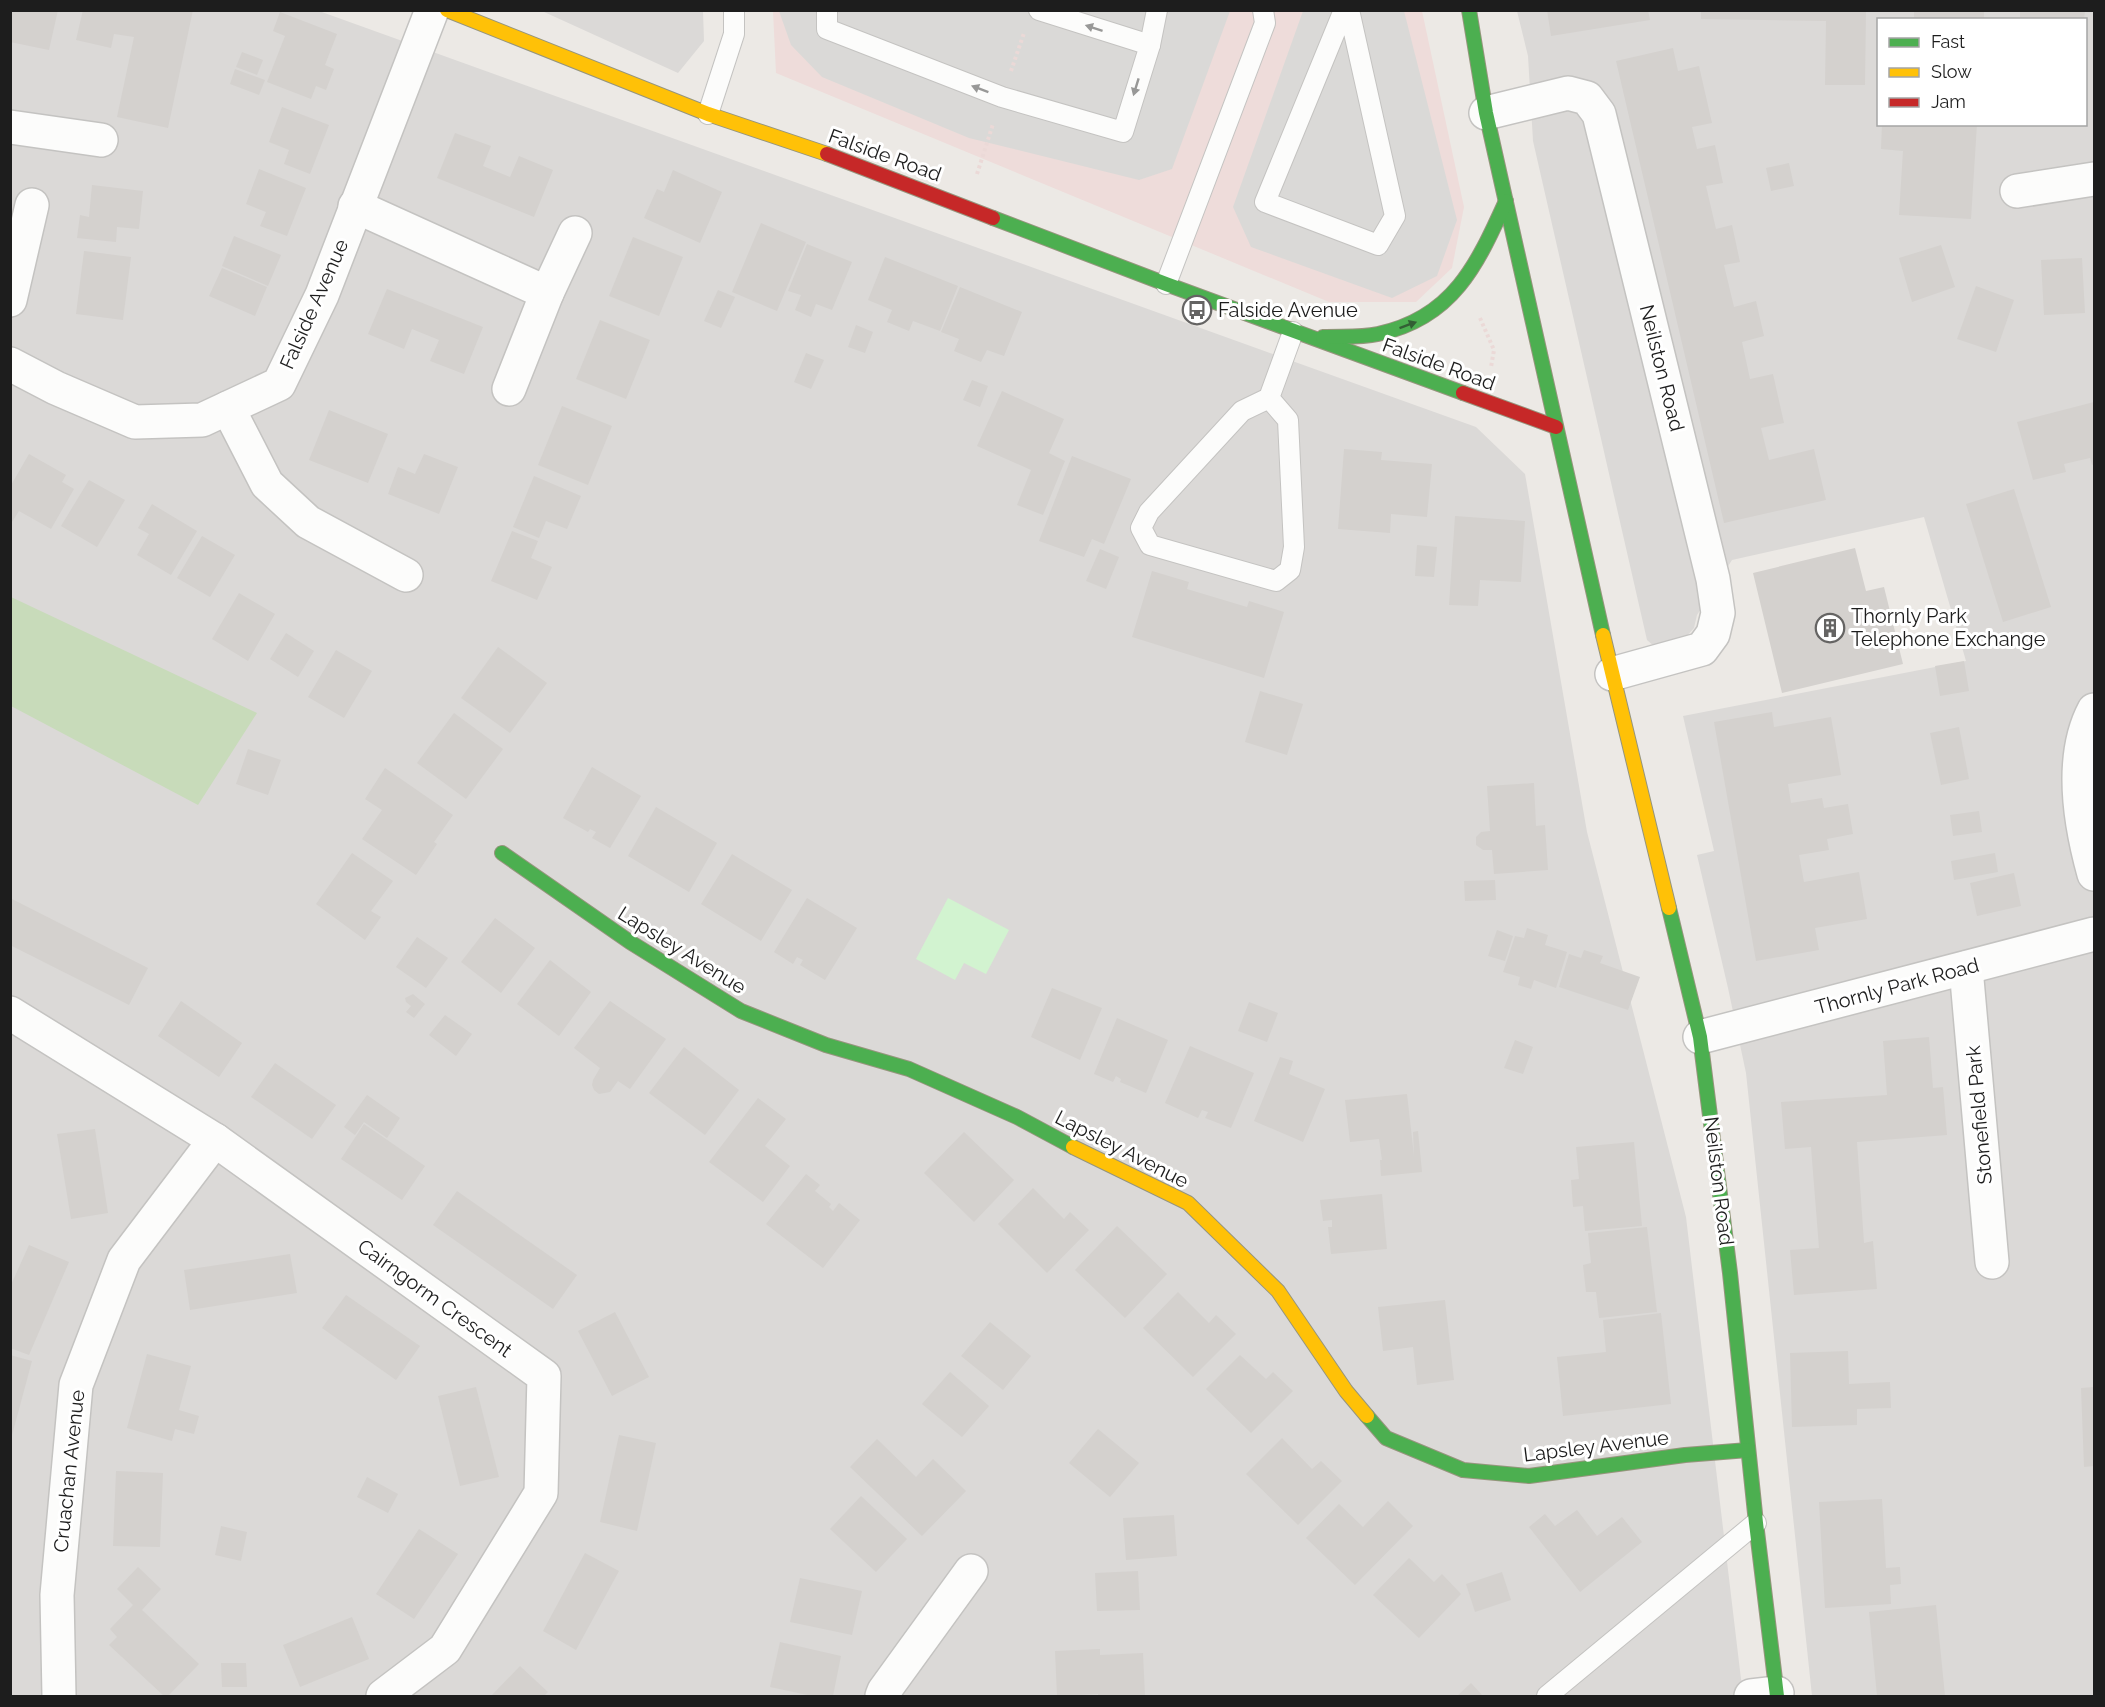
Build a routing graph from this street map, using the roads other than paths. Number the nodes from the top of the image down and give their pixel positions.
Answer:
1 (432, 10) edge
2 (447, 10) edge
3 (734, 10) edge
4 (826, 10) edge
5 (1039, 10) edge
6 (1156, 10) edge
7 (1263, 10) edge
8 (1344, 10) edge
9 (1349, 10) edge
10 (1469, 10) edge
11 (1150, 45) junction
12 (1486, 112) junction
13 (708, 114) junction
14 (10, 127) edge
15 (101, 140) dead end
16 (2094, 179) edge
17 (2018, 191) dead end
18 (1506, 201) junction
19 (32, 205) dead end
20 (356, 206) junction
21 (575, 233) dead end
22 (1166, 284) junction
23 (547, 293) junction
24 (10, 300) edge
25 (1301, 335) junction
26 (10, 364) edge
27 (509, 389) dead end
28 (1269, 398) junction
29 (228, 408) junction
30 (1556, 427) junction
31 (406, 575) dead end
32 (1612, 674) junction
33 (2094, 710) edge
34 (502, 853) dead end
35 (2094, 874) edge
36 (2094, 934) edge
37 (1966, 968) junction
38 (10, 1013) edge
39 (1700, 1037) junction
40 (215, 1140) junction
41 (1992, 1262) dead end
42 (1749, 1450) junction
43 (1756, 1523) junction
44 (971, 1571) dead end
45 (1768, 1695) edge
46 (59, 1696) edge
47 (383, 1696) edge
48 (882, 1696) edge
49 (1547, 1696) edge

1 - 20 street, Falside Avenue
2 - 13 street, Falside Road
3 - 13 lane
11 -> 4 lane
11 -> 5 lane
6 - 11 lane
7 - 22 lane
8 - 9 lane
10 - 12 street, Neilston Road
12 - 18 street, Neilston Road
12 - 32 street, Neilston Road
13 - 22 street, Falside Road
14 - 15 street
16 - 17 street
25 -> 18 street, Falside Road
18 - 30 street, Neilston Road
19 - 24 street
20 - 23 street
20 - 29 street, Falside Avenue
21 - 23 street
22 - 25 street, Falside Road
23 - 27 street
25 - 28 lane
25 - 30 street, Falside Road
26 - 29 street, Falside Avenue
28 - 28 lane
29 - 31 street
30 - 32 street, Neilston Road
32 - 39 street, Neilston Road
33 - 35 street
34 - 42 street, Lapsley Avenue
36 - 37 street, Thornly Park Road
37 - 39 street, Thornly Park Road
37 - 41 street, Stonefield Park
38 - 40 street, Cairngorm Crescent
39 - 42 street, Neilston Road
40 - 46 street, Cruachan Avenue
40 - 47 street, Cairngorm Crescent
42 - 43 street, Neilston Road
43 - 45 street, Neilston Road
43 - 49 lane
44 - 48 street

